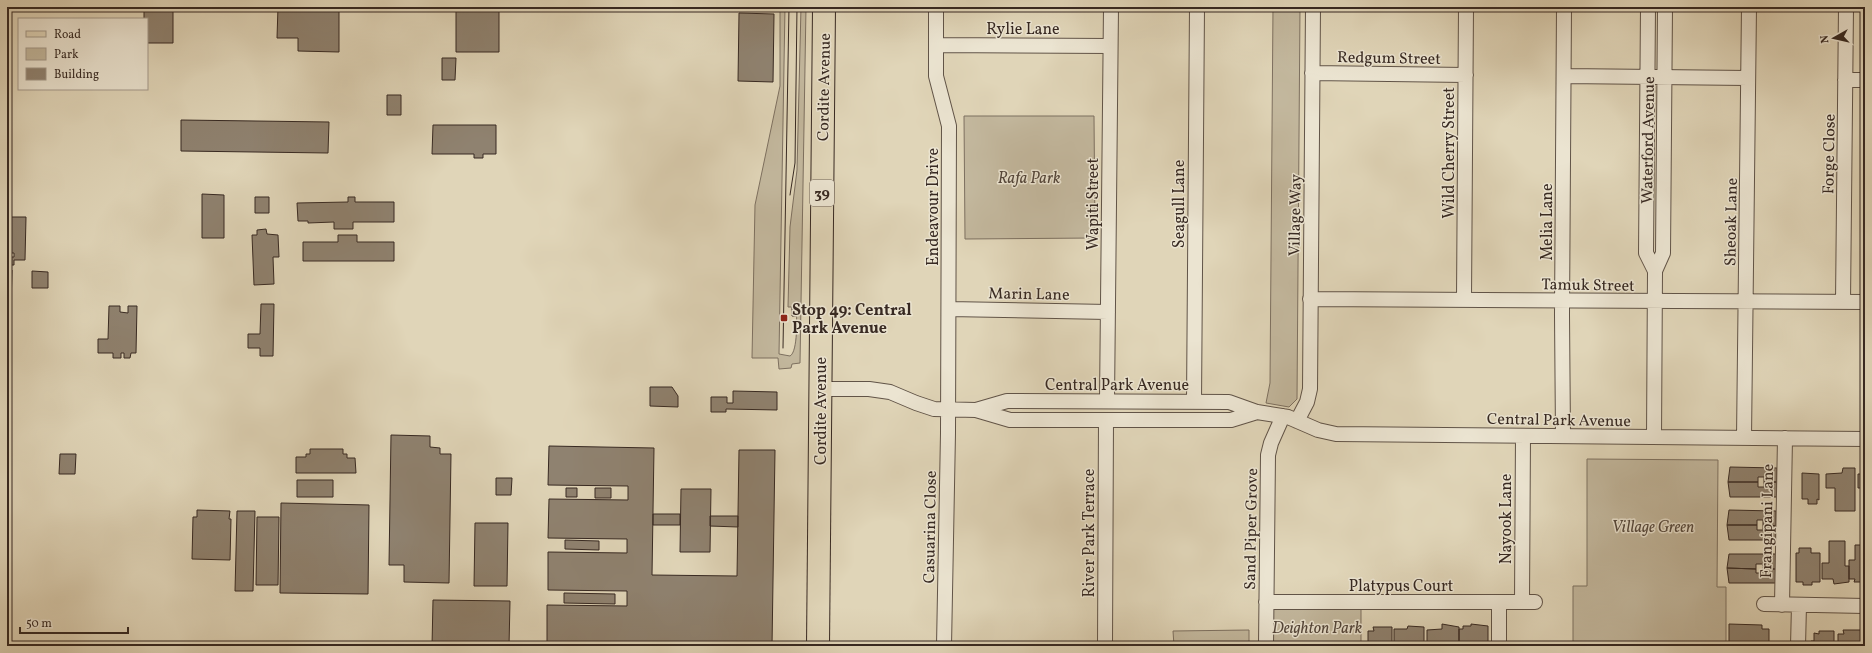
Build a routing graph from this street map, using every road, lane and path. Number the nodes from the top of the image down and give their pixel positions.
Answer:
1 (824, 7) edge
2 (936, 7) edge
3 (1111, 7) edge
4 (1197, 7) edge
5 (1313, 7) edge
6 (1466, 7) edge
7 (1564, 7) edge
8 (1648, 7) edge
9 (1665, 7) edge
10 (1749, 7) edge
11 (1846, 7) edge
12 (936, 45) junction
13 (1110, 46) junction
14 (1312, 73) junction
15 (1466, 75) junction
16 (1564, 76) junction
17 (1647, 77) junction
18 (1665, 77) junction
19 (1748, 78) junction
20 (1845, 80) junction
21 (1865, 80) edge
22 (1654, 272) junction
23 (1310, 299) junction
24 (1464, 299) junction
25 (1562, 301) junction
26 (1654, 301) junction
27 (1746, 302) junction
28 (1843, 302) junction
29 (1865, 302) edge
30 (949, 309) junction
31 (1108, 312) junction
32 (819, 389) junction
33 (1107, 401) junction
34 (1194, 402) junction
35 (948, 409) junction
36 (976, 410) junction
37 (1257, 412) junction
38 (1283, 416) junction
39 (1106, 420) junction
40 (1297, 421) junction
41 (1523, 436) junction
42 (1563, 436) junction
43 (1654, 437) junction
44 (1744, 438) junction
45 (1785, 438) junction
46 (1865, 439) edge
47 (1266, 602) junction
48 (1499, 602) junction
49 (1529, 602) joint
50 (1764, 604) dead end
51 (1782, 605) junction
52 (1799, 605) junction
53 (1865, 606) edge
54 (818, 646) edge
55 (944, 646) edge
56 (1105, 646) edge
57 (1266, 646) edge
58 (1499, 646) edge
59 (1798, 646) edge

1 - 32 main road, Cordite Avenue / 39
2 - 12 street, Endeavour Drive
3 - 13 street, Wapiti Street
4 - 34 street, Seagull Lane
5 - 14 street, Village Way
6 - 15 street, Wild Cherry Street
7 - 16 street, Melia Lane
8 - 17 street, Waterford Avenue
9 - 18 street, Waterford Avenue
10 - 19 street, Sheoak Lane
11 - 20 street, Forge Close
12 - 13 street, Rylie Lane
12 - 30 street, Endeavour Drive
13 - 31 street, Wapiti Street
14 - 15 street, Redgum Street
14 - 23 street, Village Way
15 - 24 street, Wild Cherry Street
16 - 17 street
16 - 25 street, Melia Lane
17 - 18 street
17 - 22 street, Waterford Avenue
18 - 19 street
18 - 22 street, Waterford Avenue
19 - 27 street, Sheoak Lane
20 - 21 street
20 - 28 street, Forge Close
22 - 26 street, Waterford Avenue
23 - 24 street, Tamuk Street
23 - 40 street, Village Way
24 - 25 street, Tamuk Street
25 - 26 street, Tamuk Street
25 - 42 street, Melia Lane
26 - 27 street, Tamuk Street
26 - 43 street, Waterford Avenue
27 - 28 street, Tamuk Street
27 - 44 street, Sheoak Lane
28 - 29 street, Tamuk Street
30 - 31 street, Marin Lane
30 - 35 street, Endeavour Drive
31 - 33 street, Wapiti Street
32 - 35 street, Central Park Avenue
32 - 54 main road, Cordite Avenue / 39
33 - 34 street, Central Park Avenue
33 - 36 street, Central Park Avenue
34 - 37 street, Central Park Avenue
35 - 36 street, Central Park Avenue
35 - 55 street, Casuarina Close
36 - 39 street, Central Park Avenue
37 - 38 street, Central Park Avenue
37 - 39 street, Central Park Avenue
38 - 40 street, Central Park Avenue
38 - 47 street, Sand Piper Grove
39 - 56 street, River Park Terrace
40 - 41 street, Central Park Avenue
41 - 42 street, Central Park Avenue
41 - 49 street, Nayook Lane
42 - 43 street, Central Park Avenue
43 - 44 street, Central Park Avenue
44 - 45 street, Central Park Avenue
45 - 46 street, Central Park Avenue
45 - 51 street, Frangipani Lane
47 - 48 street, Platypus Court
47 - 57 street, Sand Piper Grove
48 - 49 street, Platypus Court
48 - 58 street
50 - 51 street
51 - 52 street
52 - 53 street
52 - 59 street

